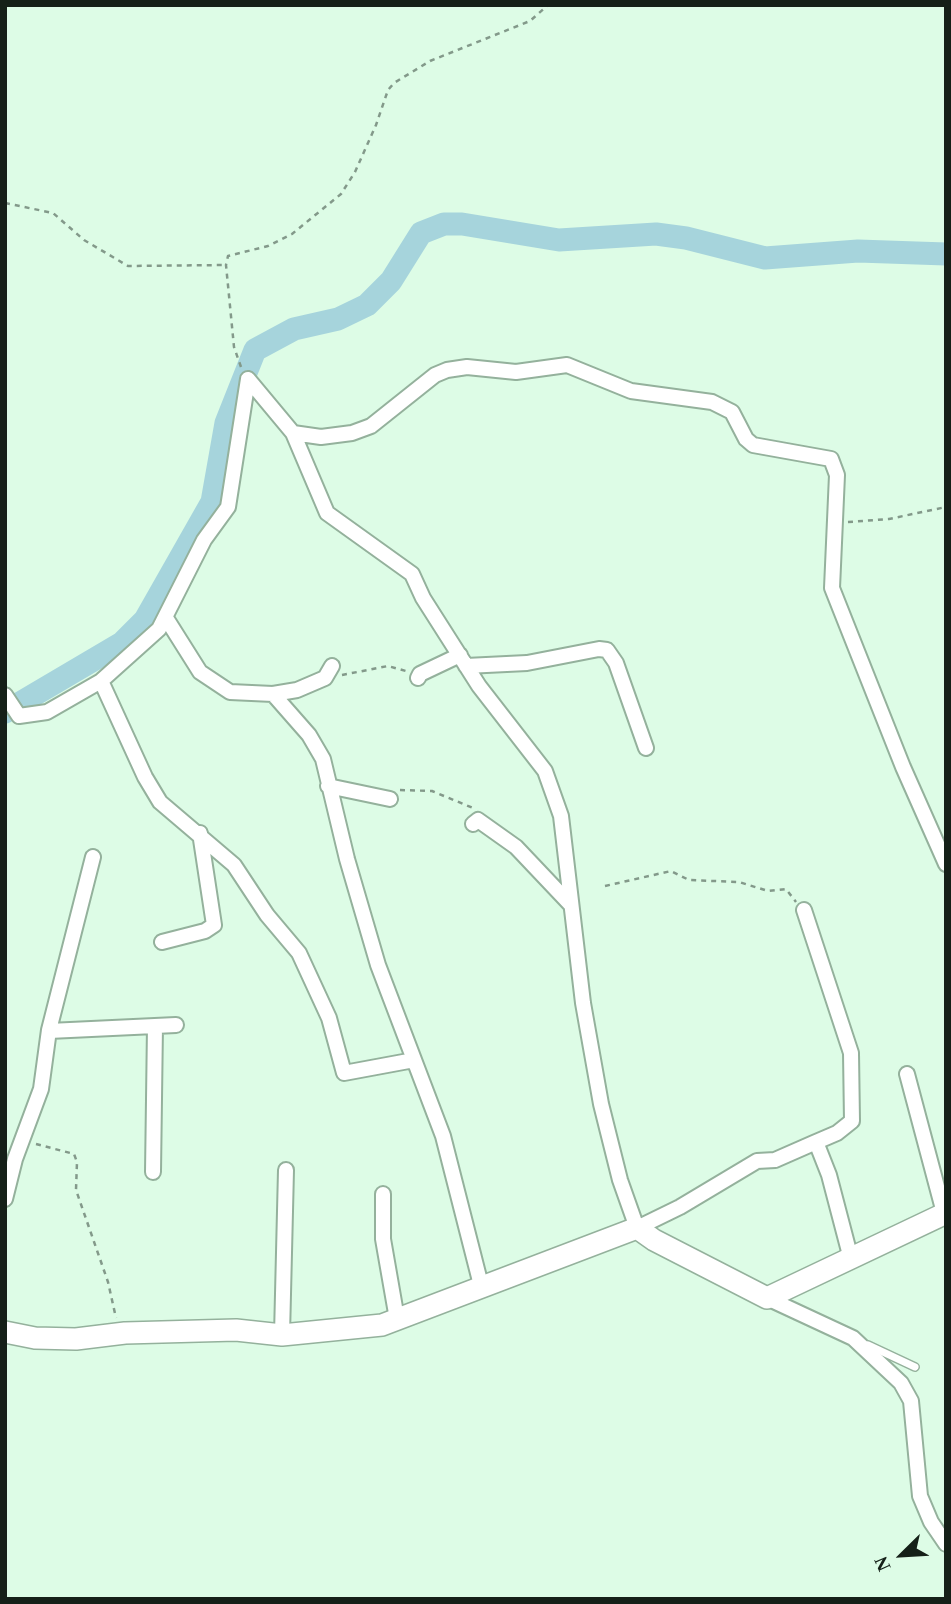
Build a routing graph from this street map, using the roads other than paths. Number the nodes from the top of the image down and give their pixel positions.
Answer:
1 (293, 433) junction
2 (166, 618) junction
3 (463, 660) junction
4 (328, 672) road end
5 (419, 676) road end
6 (101, 681) junction
7 (273, 694) junction
8 (7, 698) edge
9 (646, 748) dead end
10 (328, 786) junction
11 (394, 794) road end
12 (476, 822) road end
13 (200, 834) junction
14 (93, 857) dead end
15 (946, 864) edge
16 (570, 904) junction
17 (804, 910) road end
18 (162, 942) dead end
19 (176, 1025) dead end
20 (155, 1026) junction
21 (49, 1031) junction
22 (414, 1060) junction
23 (907, 1073) dead end
24 (816, 1142) junction
25 (286, 1170) dead end
26 (153, 1172) dead end
27 (383, 1194) dead end
28 (5, 1199) edge
29 (945, 1213) edge
30 (637, 1228) junction
31 (851, 1259) junction
32 (482, 1289) junction
33 (768, 1298) junction
34 (397, 1319) junction
35 (5, 1332) edge
36 (282, 1335) junction
37 (853, 1338) junction
38 (915, 1367) dead end
39 (946, 1544) edge

1 - 2 street
1 - 3 street
1 - 15 street
2 - 6 street
2 - 7 street
3 - 5 street
3 - 9 street
3 - 16 street
4 - 7 street
6 - 8 street
6 - 13 street
7 - 10 street
10 - 11 street
10 - 22 street
12 - 16 street
13 - 18 street
13 - 22 street
14 - 21 street
16 - 30 street
17 - 24 street
19 - 20 street
20 - 21 street
20 - 26 street
21 - 28 street
22 - 32 street
23 - 29 street
24 - 30 street
24 - 31 street
25 - 36 street
27 - 34 street
29 - 31 street
30 - 32 street
30 - 33 street
31 - 33 street
32 - 34 street
33 - 37 street
34 - 36 street
35 - 36 street
37 - 38 lane
37 - 39 street

